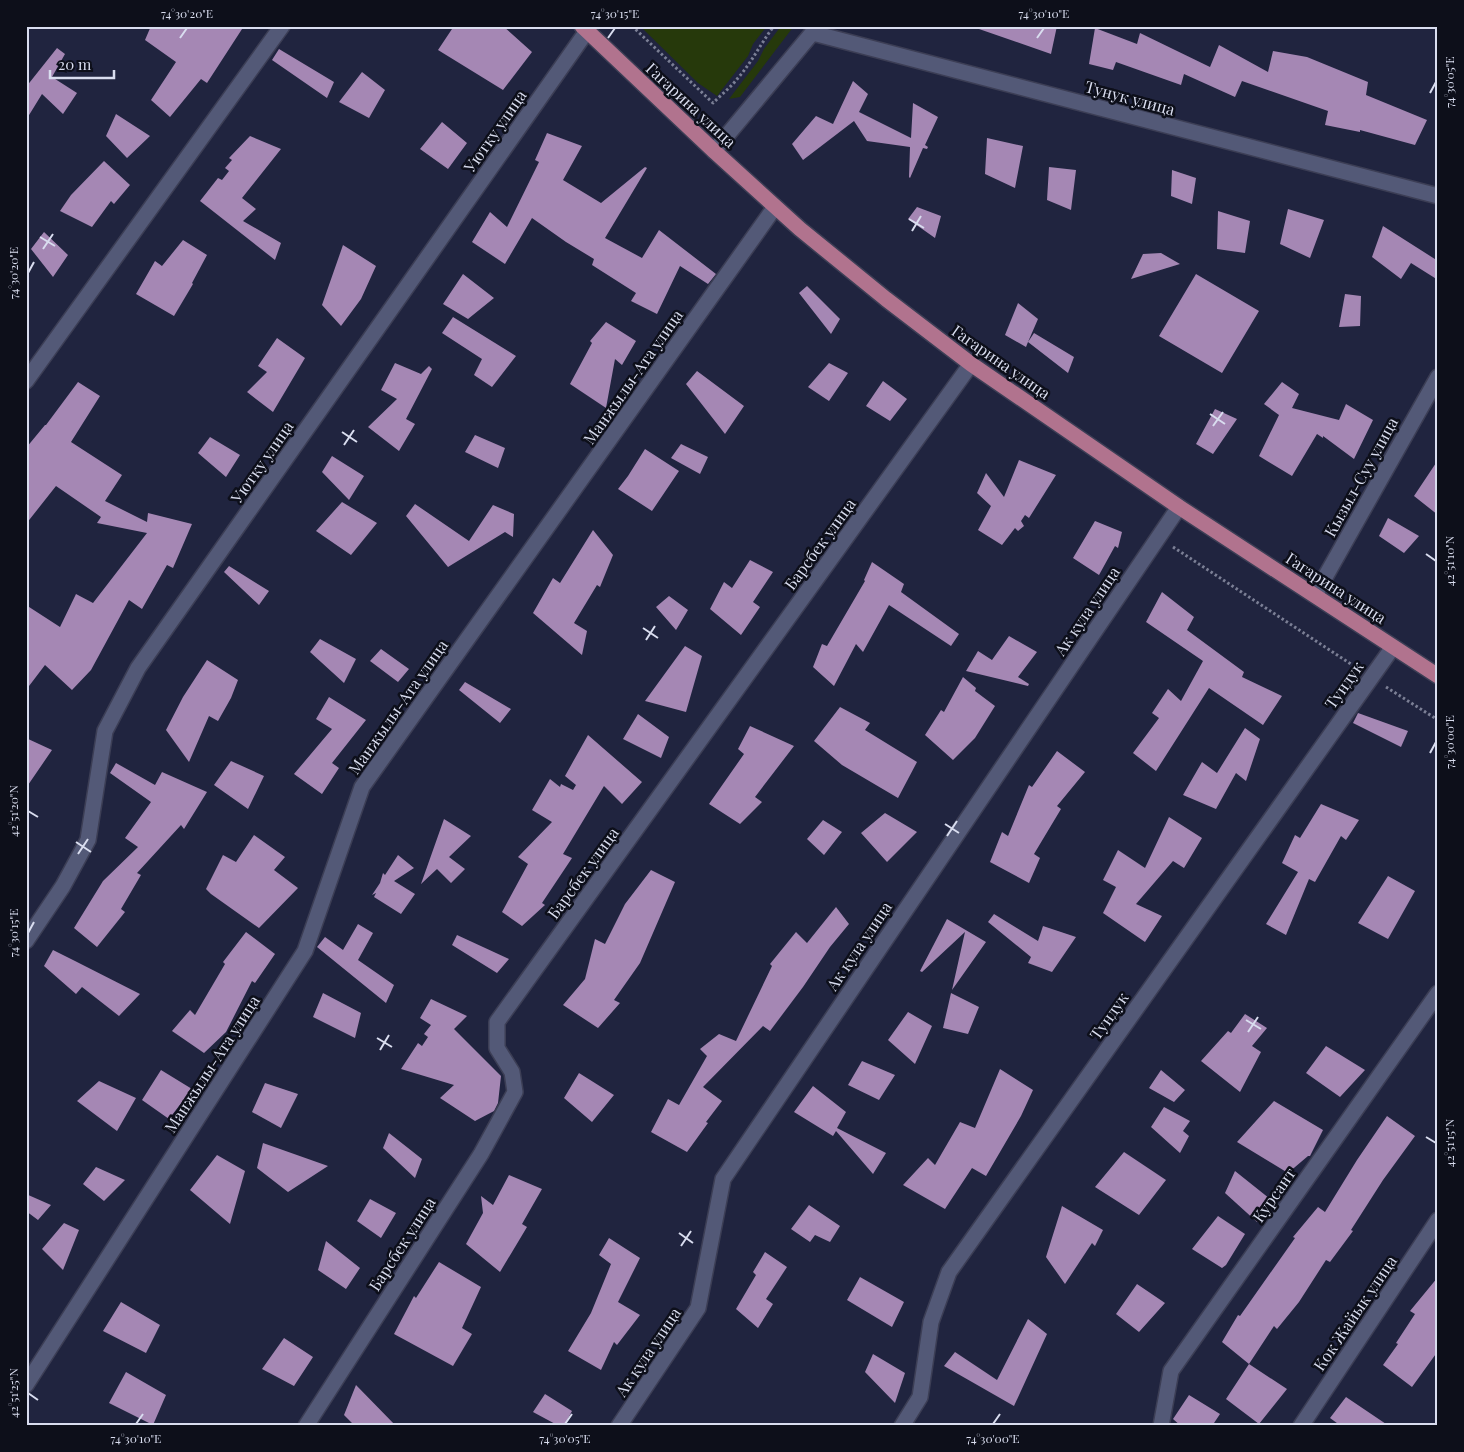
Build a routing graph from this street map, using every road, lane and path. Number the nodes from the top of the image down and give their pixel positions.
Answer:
1 (282, 26) edge
2 (632, 26) edge
3 (774, 26) edge
4 (585, 29) edge
5 (816, 30) edge
6 (714, 151) junction
7 (1438, 196) edge
8 (775, 207) junction
9 (971, 364) junction
10 (1438, 377) edge
11 (26, 381) edge
12 (1179, 507) junction
13 (1170, 546) dead end
14 (1315, 595) junction
15 (1393, 647) junction
16 (1357, 668) dead end
17 (1438, 676) edge
18 (1385, 686) dead end
19 (1438, 720) edge
20 (26, 941) edge
21 (1438, 993) edge
22 (1438, 1220) edge
23 (26, 1385) edge
24 (306, 1426) edge
25 (619, 1426) edge
26 (902, 1426) edge
27 (1161, 1426) edge
28 (1301, 1426) edge

1 - 11 street
2 - 3 path
4 - 6 main road, Гагарина улица
4 - 20 street, Уютку улица
5 - 6 street
5 - 7 street, Тунук улица
6 - 8 main road, Гагарина улица
8 - 9 main road, Гагарина улица
8 - 23 street, Манжылы-Ата улица
9 - 12 main road, Гагарина улица
9 - 24 street, Барсбек улица
10 - 14 street, Кызыл-Суу улица
12 - 14 main road, Гагарина улица
12 - 25 street, Ак кула улица
13 - 16 path
14 - 15 main road, Гагарина улица
15 - 17 main road, Гагарина улица
15 - 26 street, Тундук
18 - 19 path
21 - 27 street, Курсант
22 - 28 street, Кок Жайык улица

